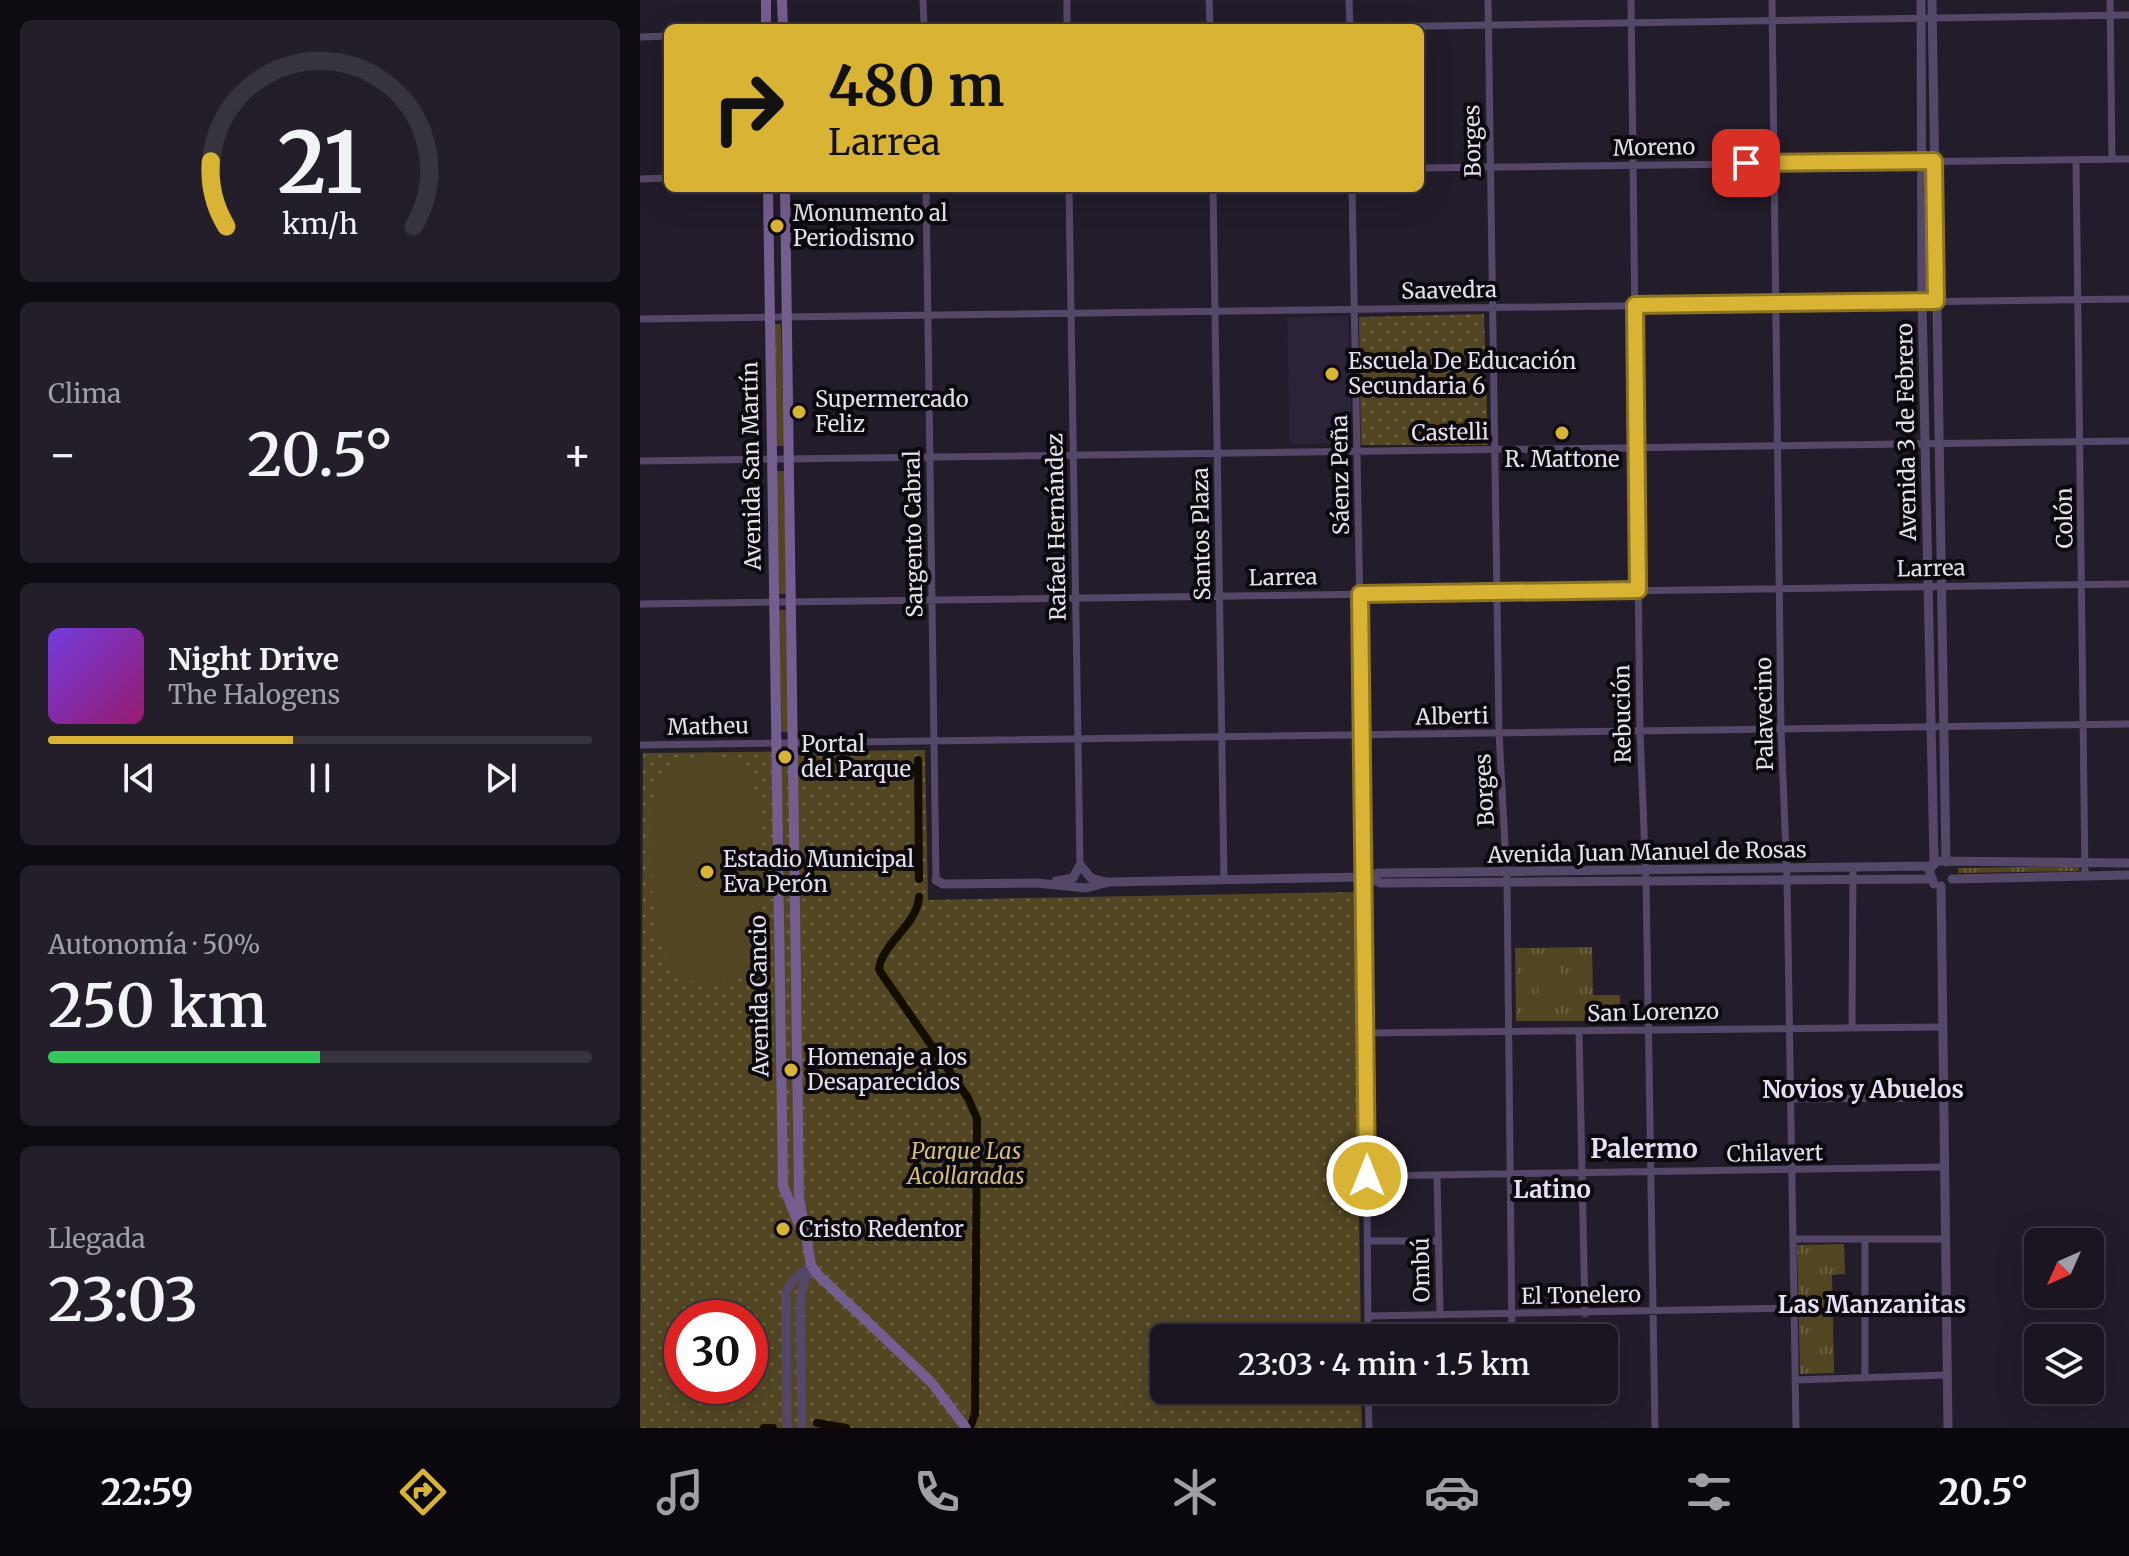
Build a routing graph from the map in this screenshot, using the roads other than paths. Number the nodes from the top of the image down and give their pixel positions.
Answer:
1 (766, 0) edge
2 (782, 0) edge
3 (923, 0) edge
4 (1067, 0) edge
5 (1209, 0) edge
6 (1349, 0) edge
7 (1488, 0) edge
8 (1631, 0) edge
9 (1772, 0) edge
10 (1921, 0) edge
11 (1932, 0) edge
12 (2110, 0) edge
13 (2110, 15) junction
14 (2129, 15) edge
15 (1927, 20) junction
16 (1773, 22) junction
17 (766, 24) edge
18 (783, 24) edge
19 (924, 24) edge
20 (1067, 24) edge
21 (1210, 24) edge
22 (1350, 24) edge
23 (1631, 24) junction
24 (1488, 25) junction
25 (1424, 26) edge
26 (664, 36) edge
27 (640, 37) edge
28 (2112, 159) junction
29 (2129, 159) edge
30 (2076, 160) junction
31 (1920, 161) junction
32 (1934, 161) junction
33 (1774, 163) junction
34 (1633, 165) junction
35 (1490, 166) junction
36 (1424, 168) edge
37 (664, 178) edge
38 (640, 179) edge
39 (768, 192) edge
40 (785, 192) edge
41 (926, 192) edge
42 (1069, 192) edge
43 (1213, 192) edge
44 (1352, 192) edge
45 (2079, 299) junction
46 (2129, 299) edge
47 (1922, 301) junction
48 (1936, 301) junction
49 (1776, 303) junction
50 (1635, 305) junction
51 (1492, 307) junction
52 (1355, 309) junction
53 (1215, 311) junction
54 (1071, 313) junction
55 (928, 315) junction
56 (769, 317) junction
57 (787, 317) junction
58 (640, 319) edge
59 (2081, 441) junction
60 (2129, 441) edge
61 (1925, 443) junction
62 (1938, 443) junction
63 (1778, 445) junction
64 (1636, 447) junction
65 (1494, 449) junction
66 (1357, 451) junction
67 (1218, 453) junction
68 (1073, 455) junction
69 (930, 457) junction
70 (771, 459) junction
71 (789, 459) junction
72 (640, 461) edge
73 (2084, 584) junction
74 (2129, 584) edge
75 (1928, 586) junction
76 (1939, 586) junction
77 (1780, 588) junction
78 (1638, 590) junction
79 (1497, 592) junction
80 (1360, 594) junction
81 (1220, 596) junction
82 (1075, 598) junction
83 (932, 600) junction
84 (774, 602) junction
85 (792, 602) junction
86 (640, 604) edge
87 (2129, 724) edge
88 (2086, 725) junction
89 (1930, 727) junction
90 (1941, 727) junction
91 (1781, 729) junction
92 (1640, 731) junction
93 (1499, 733) junction
94 (1362, 735) junction
95 (1223, 737) junction
96 (1076, 739) junction
97 (934, 741) junction
98 (794, 743) junction
99 (776, 744) junction
100 (640, 745) edge
101 (1948, 863) junction
102 (2129, 863) edge
103 (2086, 864) junction
104 (1080, 865) junction
105 (1932, 865) junction
106 (1787, 873) junction
107 (1852, 873) junction
108 (1646, 875) junction
109 (2129, 875) edge
110 (2085, 876) junction
111 (1365, 877) junction
112 (1507, 877) junction
113 (1929, 879) junction
114 (1952, 879) junction
115 (936, 880) joint
116 (1224, 880) junction
117 (1109, 882) junction
118 (1037, 883) junction
119 (1941, 886) junction
120 (1852, 1027) junction
121 (1940, 1027) junction
122 (1790, 1029) junction
123 (1649, 1030) junction
124 (1579, 1031) junction
125 (1508, 1032) junction
126 (1366, 1033) junction
127 (798, 1047) junction
128 (780, 1048) junction
129 (1941, 1098) junction
130 (1791, 1099) junction
131 (1943, 1167) junction
132 (1792, 1171) junction
133 (1651, 1172) junction
134 (1581, 1173) junction
135 (1510, 1174) junction
136 (1437, 1175) junction
137 (1367, 1176) junction
138 (1793, 1239) junction
139 (1943, 1239) junction
140 (1865, 1240) junction
141 (1367, 1241) junction
142 (1438, 1241) junction
143 (807, 1242) junction
144 (811, 1265) junction
145 (1794, 1308) junction
146 (1653, 1312) junction
147 (1585, 1314) junction
148 (1440, 1315) junction
149 (1512, 1315) junction
150 (1368, 1316) junction
151 (1368, 1324) edge
152 (1512, 1324) edge
153 (1947, 1375) junction
154 (1865, 1378) junction
155 (1795, 1380) junction
156 (1368, 1404) edge
157 (964, 1425) edge
158 (787, 1428) edge
159 (802, 1428) edge
160 (1369, 1428) edge
161 (1655, 1428) edge
162 (1796, 1428) edge
163 (1948, 1428) edge

1 - 17 main road
2 - 18 main road
3 - 19 street
4 - 20 street
5 - 21 street
6 - 22 street
7 - 24 street, Borges
8 - 23 street, Rebución
9 - 16 street, Palavecino
10 - 15 street, Avenida 3 de Febrero
11 - 15 street, Avenida 3 de Febrero
12 - 13 street
13 - 14 street
13 - 15 street
13 - 28 street
15 - 16 street
15 - 31 street, Avenida 3 de Febrero
15 - 32 street, Avenida 3 de Febrero
16 - 23 street
16 - 33 street, Palavecino
23 - 24 street
23 - 34 street, Rebución
24 - 25 street
24 - 35 street, Borges
26 - 27 street
28 - 29 street, Moreno
28 - 30 street, Moreno
30 - 32 street, Moreno
30 - 45 street, Colón
31 - 32 street, Moreno
31 - 33 street, Moreno
31 - 47 street, Avenida 3 de Febrero
32 - 48 street, Avenida 3 de Febrero
33 - 34 street, Moreno
33 - 49 street, Palavecino
34 - 35 street, Moreno
34 - 50 street, Rebución
35 - 36 street, Moreno
35 - 51 street, Borges
37 - 38 street
39 - 56 main road, Avenida San Martín
40 - 57 main road, Avenida San Martín
41 - 55 street, Sargento Cabral
42 - 54 street, Rafael Hernández
43 - 53 street, Santos Plaza
44 - 52 street, Sáenz Peña
45 - 46 street, Saavedra
45 - 48 street, Saavedra
45 - 59 street, Colón
47 - 48 street, Saavedra
47 - 49 street, Saavedra
47 - 61 street, Avenida 3 de Febrero
48 - 62 street, Avenida 3 de Febrero
49 - 50 street, Saavedra
49 - 63 street, Palavecino
50 - 51 street, Saavedra
50 - 64 street, Rebución
51 - 52 street, Saavedra
51 - 65 street, Borges
52 - 53 street, Saavedra
52 - 66 street, Sáenz Peña
53 - 54 street, Saavedra
53 - 67 street, Santos Plaza
54 - 55 street, Saavedra
54 - 68 street, Rafael Hernández
55 - 57 street, Saavedra
55 - 69 street, Sargento Cabral
56 - 57 street, Saavedra
56 - 58 street, Saavedra
56 - 70 main road, Avenida San Martín
57 - 71 main road, Avenida San Martín
59 - 60 street, Castelli
59 - 62 street, Castelli
59 - 73 street, Colón
61 - 62 street, Castelli
61 - 63 street, Castelli
61 - 75 street, Avenida 3 de Febrero
62 - 76 street, Avenida 3 de Febrero
63 - 64 street, Castelli
63 - 77 street, Palavecino
64 - 65 street, Castelli
64 - 78 street, Rebución
65 - 66 street, Castelli
65 - 79 street, Borges
66 - 67 street, Castelli
66 - 80 street, Sáenz Peña
67 - 68 street, Castelli
67 - 81 street, Santos Plaza
68 - 69 street, Castelli
68 - 82 street, Rafael Hernández
69 - 71 street, Castelli
69 - 83 street, Sargento Cabral
70 - 71 street, Castelli
70 - 72 street, Castelli
70 - 84 main road, Avenida San Martín
71 - 85 main road, Avenida San Martín
73 - 74 street, Larrea
73 - 76 street, Larrea
73 - 88 street, Colón
75 - 76 street, Larrea
75 - 77 street, Larrea
75 - 89 street, Avenida 3 de Febrero
76 - 90 street, Avenida 3 de Febrero
77 - 78 street, Larrea
77 - 91 street, Palavecino
78 - 79 street, Larrea
78 - 92 street, Rebución
79 - 80 street, Larrea
79 - 93 street, Borges
80 - 81 street, Larrea
80 - 94 street, Sáenz Peña
81 - 82 street, Larrea
81 - 95 street, Santos Plaza
82 - 83 street, Larrea
82 - 96 street, Rafael Hernández
83 - 85 street, Larrea
83 - 97 street, Sargento Cabral
84 - 85 street, Larrea
84 - 86 street, Larrea
84 - 99 main road, Avenida San Martín
85 - 98 main road, Avenida San Martín
87 - 88 street, Alberti
88 - 90 street, Alberti
88 - 103 street, Colón
89 - 90 street, Alberti
89 - 91 street, Alberti
89 - 105 street, Avenida 3 de Febrero
90 - 101 street, Avenida 3 de Febrero
91 - 92 street, Alberti
91 - 106 street, Palavecino
92 - 93 street, Alberti
92 - 108 street, Rebución
93 - 94 street, Alberti
93 - 112 street, Borges
94 - 95 street, Alberti
94 - 111 street, Sáenz Peña
95 - 96 street, Alberti
95 - 116 street, Santos Plaza
96 - 97 street, Alberti
96 - 104 street, Rafael Hernández
97 - 98 street, Alberti
97 - 115 street, Sargento Cabral
98 - 99 street, Alberti
98 - 127 main road, Avenida Cancio
99 - 100 street, Matheu
99 - 128 main road, Avenida Cancio
101 - 103 street
101 - 105 street
101 - 114 street
102 - 103 street
103 - 110 street, Colón
104 - 117 street
104 - 118 street
105 - 107 street, Avenida Juan Manuel de Rosas
105 - 113 street
106 - 107 street, Avenida Juan Manuel de Rosas
106 - 108 street, Avenida Juan Manuel de Rosas
106 - 122 street, Palavecino
107 - 113 street, Avenida Juan Manuel de Rosas
107 - 120 street
108 - 112 street, Avenida Juan Manuel de Rosas
108 - 123 street, Rebución
109 - 110 street
110 - 114 street
111 - 112 street, Avenida Juan Manuel de Rosas
111 - 116 street, Avenida Juan Manuel de Rosas
111 - 126 street, Sáenz Peña
112 - 125 street, Borges
113 - 119 street
114 - 119 street
115 - 118 street, Avenida Juan Manuel de Rosas
116 - 117 street, Avenida Juan Manuel de Rosas
117 - 118 street, Avenida Juan Manuel de Rosas
119 - 121 street
120 - 121 street, San Lorenzo
120 - 122 street, San Lorenzo
121 - 129 street
122 - 123 street, San Lorenzo
122 - 130 street, Palavecino
123 - 124 street, San Lorenzo
123 - 133 street, Rebución
124 - 125 street, San Lorenzo
124 - 134 street
125 - 126 street, San Lorenzo
125 - 135 street, Borges
126 - 137 street, Sáenz Peña
127 - 128 main road
127 - 143 main road, Avenida Cancio
128 - 143 main road, Avenida Cancio
129 - 130 street
129 - 131 street
130 - 132 street, Palavecino
131 - 132 street, Chilavert
131 - 139 street
132 - 133 street, Chilavert
132 - 138 street, Palavecino
133 - 134 street, Chilavert
133 - 146 street, Rebución
134 - 135 street, Chilavert
134 - 147 street
135 - 136 street, Chilavert
135 - 149 street, Borges
136 - 137 street, Chilavert
136 - 142 street, Ombú
137 - 141 street, Sáenz Peña
138 - 140 street
138 - 145 street, Palavecino
139 - 140 street
139 - 153 street
140 - 154 street
141 - 142 street
141 - 150 street, Sáenz Peña
142 - 148 street, Ombú
143 - 144 main road, Avenida Cancio
144 - 157 main road
144 - 158 street
144 - 159 street, Avenida Cancio
145 - 146 street, El Tonelero
145 - 155 street, Palavecino
146 - 147 street, El Tonelero
146 - 161 street, Rebución
147 - 149 street, El Tonelero
148 - 149 street, El Tonelero
148 - 150 street, El Tonelero
149 - 152 street, Borges
150 - 151 street, Sáenz Peña
153 - 154 street
153 - 163 street
154 - 155 street
155 - 162 street, Palavecino
156 - 160 street

